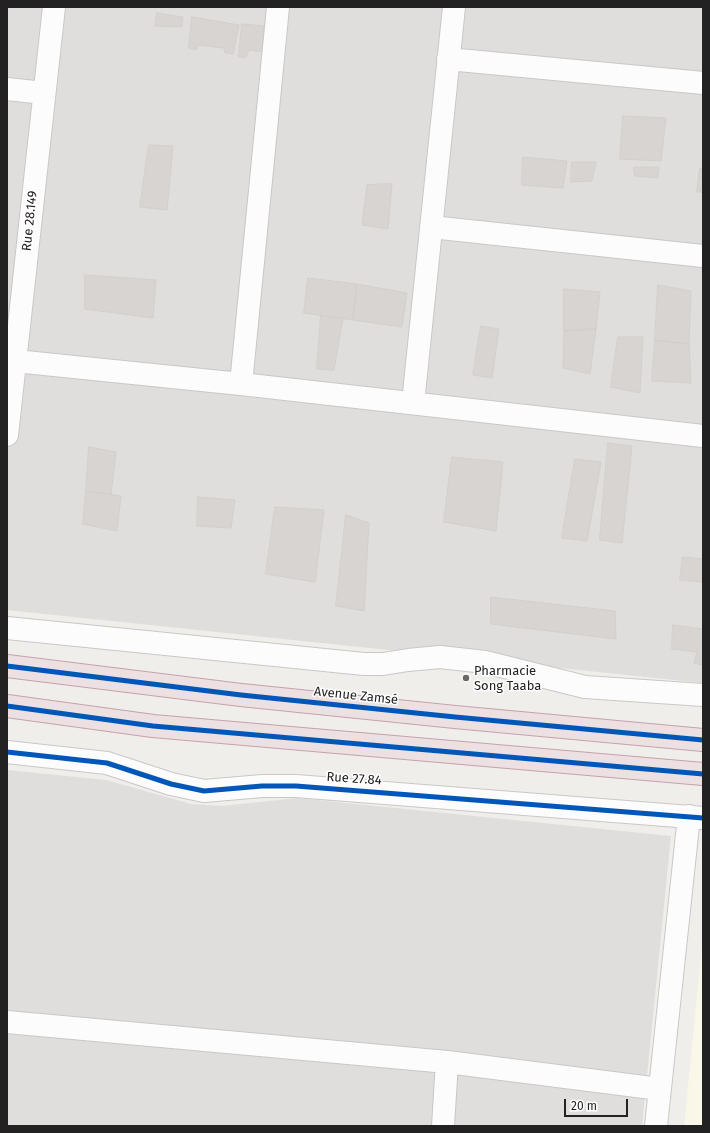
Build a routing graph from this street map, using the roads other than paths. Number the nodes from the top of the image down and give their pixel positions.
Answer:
1 (54, 7) edge
2 (278, 7) edge
3 (454, 7) edge
4 (448, 59) junction
5 (703, 83) edge
6 (7, 89) edge
7 (44, 93) junction
8 (431, 227) junction
9 (703, 256) edge
10 (16, 275) edge
11 (16, 361) junction
12 (241, 384) junction
13 (413, 403) junction
14 (7, 435) edge
15 (703, 436) edge
16 (7, 628) edge
17 (7, 666) edge
18 (703, 695) edge
19 (7, 706) edge
20 (703, 740) edge
21 (7, 752) edge
22 (703, 774) edge
23 (696, 817) edge
24 (7, 1022) edge
25 (447, 1062) junction
26 (660, 1089) junction
27 (442, 1126) edge
28 (656, 1126) edge

1 - 7 street, Rue 28.149
2 - 12 street
3 - 4 street
4 - 5 street
4 - 8 street
6 - 7 street
7 - 10 street, Rue 28.149
8 - 9 street
8 - 13 street
10 - 11 street, Rue 28.149
11 - 12 street
11 - 14 street, Rue 28.149
12 - 13 street
13 - 15 street
16 - 18 street
17 - 20 highway, Avenue Zamsé
19 - 22 highway
21 - 23 street, Rue 27.84
23 - 26 street
24 - 25 street
25 - 26 street
25 - 27 street
26 - 28 street

